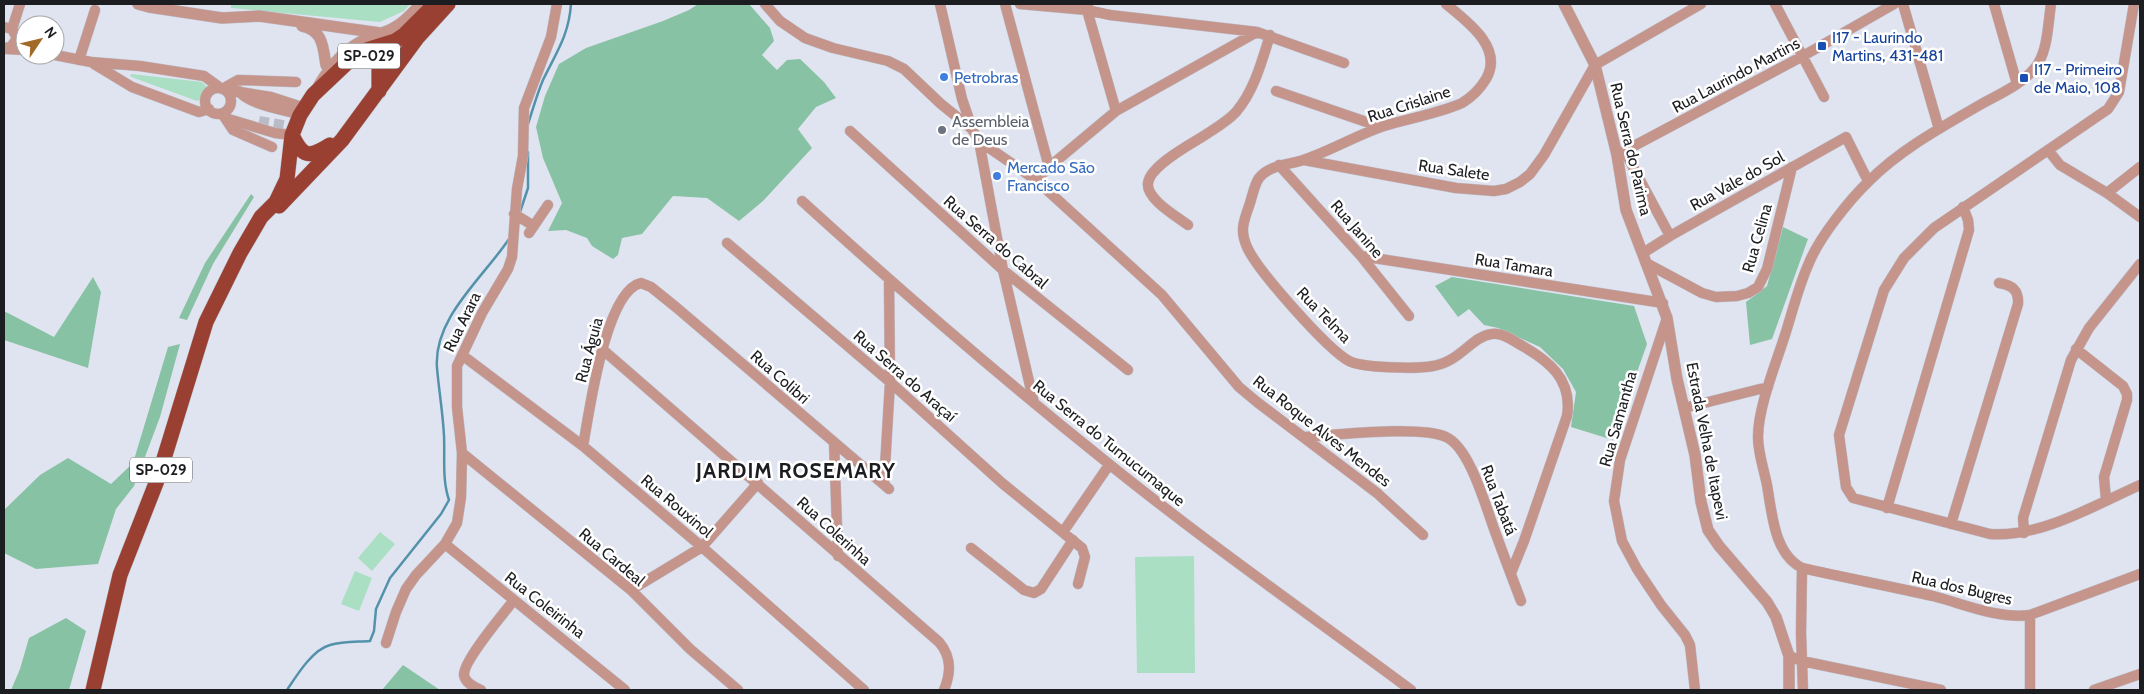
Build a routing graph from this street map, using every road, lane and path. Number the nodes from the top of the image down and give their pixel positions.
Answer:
1 (20, 4) edge
2 (138, 4) edge
3 (421, 4) edge
4 (435, 4) edge
5 (448, 4) edge
6 (557, 4) edge
7 (765, 4) edge
8 (940, 4) edge
9 (1005, 4) edge
10 (1020, 4) edge
11 (1446, 4) edge
12 (1564, 4) edge
13 (1701, 4) edge
14 (1775, 4) edge
15 (1894, 4) edge
16 (1903, 4) edge
17 (1994, 4) edge
18 (2051, 4) edge
19 (2134, 4) edge
20 (1088, 7) edge
21 (95, 10) dead end
22 (259, 16) junction
23 (10, 29) edge
24 (1257, 32) junction
25 (380, 33) junction
26 (1270, 35) junction
27 (365, 39) junction
28 (5, 49) edge
29 (1804, 56) junction
30 (65, 57) edge
31 (79, 60) junction
32 (91, 62) junction
33 (1344, 63) dead end
34 (1595, 65) junction
35 (330, 71) junction
36 (296, 82) dead end
37 (2017, 84) junction
38 (1276, 90) dead end
39 (230, 91) junction
40 (379, 91) junction
41 (1824, 96) dead end
42 (962, 99) junction
43 (309, 101) junction
44 (941, 104) junction
45 (209, 109) junction
46 (1116, 111) junction
47 (222, 114) junction
48 (259, 121) tunnel mouth
49 (1381, 127) junction
50 (972, 129) junction
51 (1939, 129) junction
52 (850, 131) dead end
53 (292, 135) junction
54 (343, 138) junction
55 (979, 141) junction
56 (272, 147) dead end
57 (2048, 150) junction
58 (1621, 153) junction
59 (1304, 160) junction
60 (1279, 165) junction
61 (1048, 167) junction
62 (1792, 167) junction
63 (2140, 167) edge
64 (1036, 180) junction
65 (1868, 181) junction
66 (2106, 193) junction
67 (802, 201) dead end
68 (548, 205) dead end
69 (1963, 207) junction
70 (514, 214) junction
71 (2140, 217) edge
72 (1188, 225) dead end
73 (1670, 236) junction
74 (727, 243) dead end
75 (240, 253) junction
76 (1361, 256) junction
77 (1645, 258) junction
78 (2140, 264) edge
79 (1003, 270) junction
80 (889, 280) junction
81 (1999, 282) dead end
82 (651, 287) joint
83 (1662, 303) junction
84 (1409, 316) dead end
85 (1667, 318) junction
86 (602, 349) junction
87 (2076, 349) junction
88 (462, 355) junction
89 (1128, 370) dead end
90 (890, 382) junction
91 (1768, 387) junction
92 (1034, 403) junction
93 (1684, 408) junction
94 (1305, 437) junction
95 (834, 442) junction
96 (583, 446) junction
97 (462, 453) junction
98 (1109, 465) junction
99 (758, 483) junction
100 (2140, 485) edge
101 (2106, 500) junction
102 (1887, 508) junction
103 (1951, 524) junction
104 (1063, 532) junction
105 (2024, 533) junction
106 (1423, 535) dead end
107 (1073, 540) junction
108 (445, 544) junction
109 (702, 547) junction
110 (971, 548) dead end
111 (838, 556) junction
112 (1802, 568) junction
113 (1511, 573) junction
114 (2140, 574) edge
115 (1078, 584) dead end
116 (631, 590) junction
117 (514, 600) junction
118 (1521, 601) dead end
119 (2030, 615) junction
120 (386, 643) dead end
121 (1789, 656) junction
122 (1802, 661) junction
123 (2140, 674) edge
124 (93, 690) edge
125 (481, 690) edge
126 (625, 690) edge
127 (738, 690) edge
128 (864, 690) edge
129 (944, 690) edge
130 (1411, 690) edge
131 (1695, 690) edge
132 (1789, 690) edge
133 (1803, 690) edge
134 (1941, 690) edge
135 (2030, 690) edge
136 (2094, 690) edge

1 - 23 street
2 - 22 street
3 - 25 street, SP-029
4 - 35 highway, SP-029
5 - 40 highway, SP-029
6 - 70 street, Rua Arara
7 - 44 street, Rua Roque Alves Mendes
8 - 42 street
9 - 61 street
10 - 20 street
11 - 49 street, Rua Crislaine
12 - 34 street, Rua Serra do Parima
13 - 34 street
14 - 29 street
15 - 29 street, Rua Laurindo Martins
16 - 51 street
17 - 37 street
18 - 37 street
19 - 57 street
20 - 24 street
20 - 46 street
21 - 31 street
22 - 25 street
22 - 35 street
23 - 28 street
24 - 26 street
24 - 46 street
25 - 27 street, SP-029
26 - 33 street
26 - 72 street
27 - 35 street, SP-029
27 - 43 street, SP-029
29 - 41 street
29 - 58 street, Rua Laurindo Martins
30 - 31 street
31 - 32 street
32 - 39 street
32 - 45 street
34 - 58 street, Rua Serra do Parima
34 - 59 street, Rua Salete
35 - 40 highway, SP-029
35 - 43 highway, SP-029
36 - 39 street
37 - 51 street
38 - 49 street
39 - 43 street
39 - 45 street
39 - 45 street
40 - 54 highway, SP-029
42 - 44 street
42 - 50 street
43 - 53 highway, SP-029
44 - 50 street, Rua Roque Alves Mendes
46 - 61 street
47 - 48 street
47 - 53 street
47 - 56 street
49 - 59 street, Rua Crislaine
50 - 55 street, Rua Roque Alves Mendes
51 - 65 street
52 - 79 street, Rua Serra do Cabral
53 - 54 highway, SP-029
53 - 75 highway, SP-029
54 - 75 highway, SP-029
55 - 64 street, Rua Roque Alves Mendes
55 - 79 street
57 - 66 street
57 - 69 street
58 - 73 street
58 - 77 street, Rua Serra do Parima
59 - 60 street, Rua Telma
60 - 76 street, Rua Janine
60 - 113 street, Rua Telma
61 - 64 street
62 - 65 street, Rua Vale do Sol
62 - 73 street, Rua Vale do Sol
62 - 77 street, Rua Celina
63 - 66 street
64 - 94 street, Rua Roque Alves Mendes
65 - 91 street
66 - 71 street
67 - 80 street, Rua Serra do Tumucumaque
68 - 70 street
69 - 102 street
69 - 102 street
70 - 88 street, Rua Arara
73 - 77 street, Rua Vale do Sol
74 - 90 street, Rua Serra do Araçaí
75 - 124 highway, SP-029
76 - 83 street, Rua Tamara
76 - 84 street, Rua Janine
77 - 83 street, Rua Serra do Parima
78 - 87 street
79 - 89 street, Rua Serra do Cabral
79 - 92 street
80 - 90 street
80 - 92 street, Rua Serra do Tumucumaque
81 - 103 street
82 - 86 street, Rua Águia
82 - 95 street, Rua Colibri
83 - 85 street, Estrada Velha de Itapevi
85 - 93 street, Estrada Velha de Itapevi
85 - 131 street, Rua Samantha
86 - 96 street, Rua Águia
86 - 99 street, Rua Colerinha
87 - 101 street
87 - 105 street
88 - 96 street, Rua Rouxinol
88 - 97 street, Rua Arara
90 - 95 street, Rua Colibri
90 - 104 street, Rua Serra do Araçaí
91 - 93 street
91 - 112 street
92 - 98 street, Rua Serra do Tumucumaque
93 - 121 street, Estrada Velha de Itapevi
94 - 106 street, Rua Roque Alves Mendes
94 - 113 street, Rua Tabatá
95 - 111 street
96 - 109 street, Rua Rouxinol
97 - 108 street, Rua Arara
97 - 116 street, Rua Cardeal
98 - 104 street
98 - 130 street, Rua Serra do Tumucumaque
99 - 109 street
99 - 111 street, Rua Colerinha
100 - 101 street
101 - 105 street
102 - 103 street
103 - 105 street
104 - 107 street, Rua Serra do Araçaí
107 - 110 street
107 - 115 street
108 - 117 street, Rua Coleirinha
108 - 120 street, Rua Arara
109 - 116 street
109 - 128 street, Rua Rouxinol
111 - 129 street, Rua Colerinha
112 - 119 street, Rua dos Bugres
112 - 122 street
113 - 118 street, Rua Tabatá
114 - 119 street, Rua dos Bugres
116 - 127 street, Rua Cardeal
117 - 125 street
117 - 126 street, Rua Coleirinha
119 - 135 street
121 - 122 street
121 - 132 street, Estrada Velha de Itapevi
122 - 133 street
122 - 134 street
123 - 136 street

